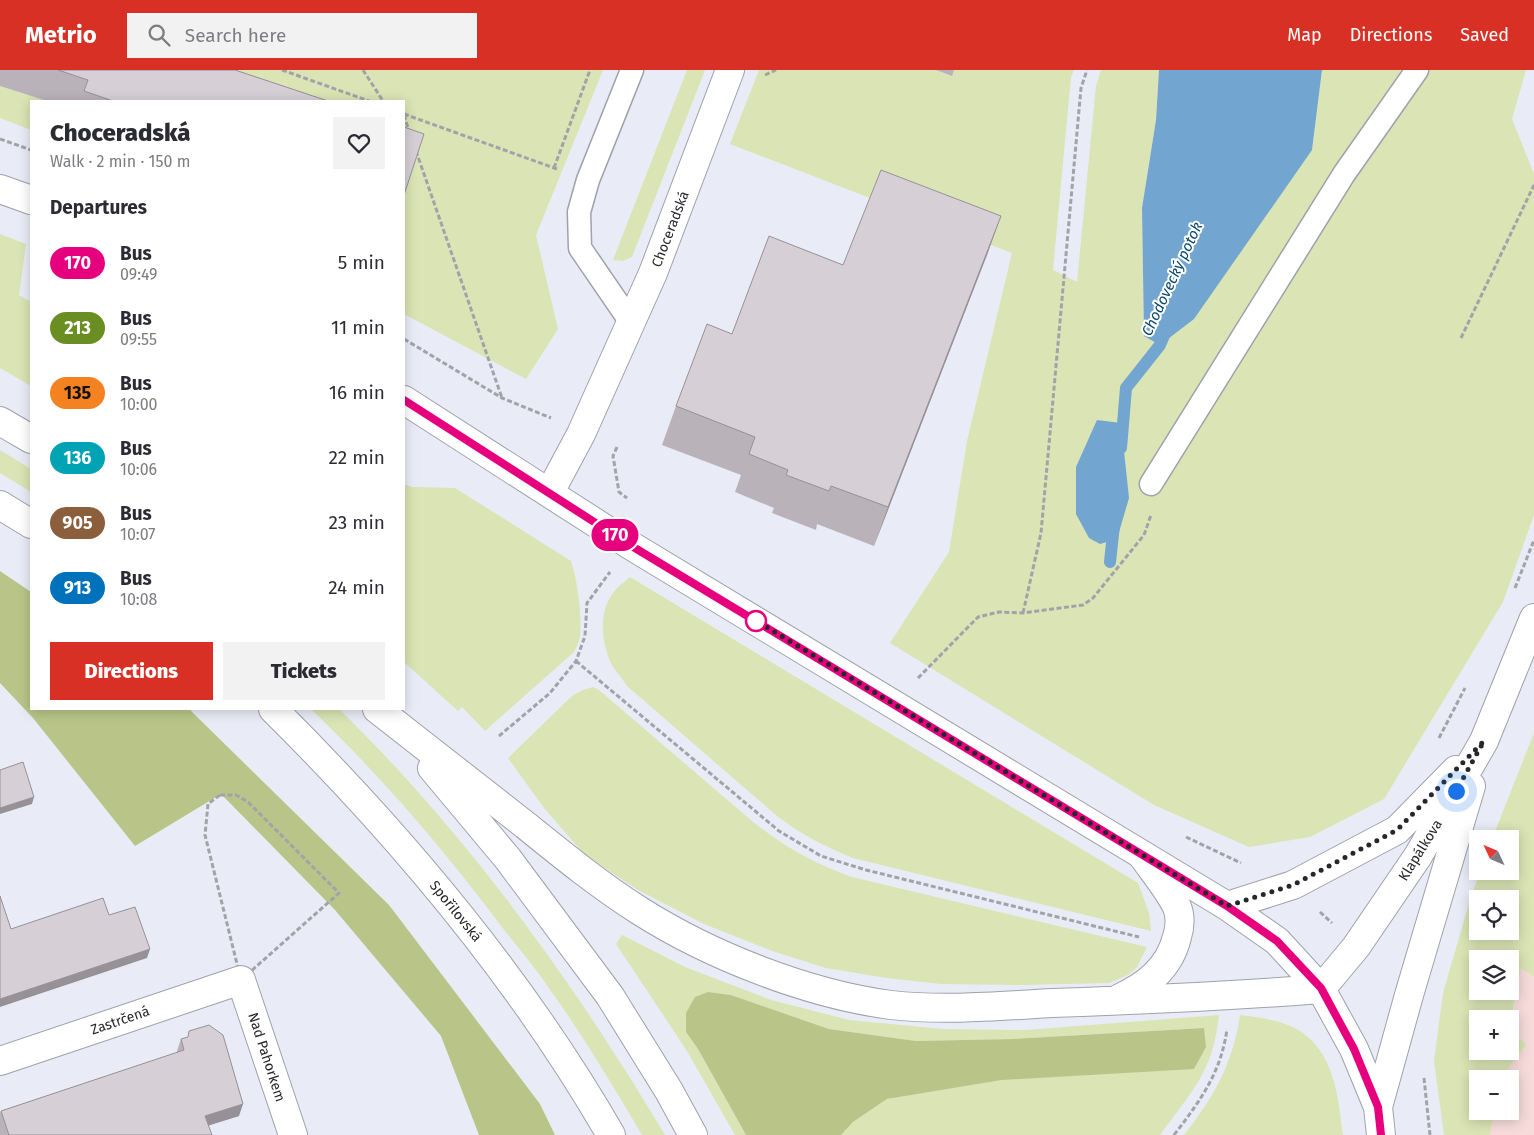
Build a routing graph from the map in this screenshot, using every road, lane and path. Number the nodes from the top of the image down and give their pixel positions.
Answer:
1 (282, 70) edge
2 (363, 70) edge
3 (590, 70) edge
4 (632, 70) edge
5 (730, 70) edge
6 (1087, 70) edge
7 (1417, 70) edge
8 (366, 100) edge
9 (382, 100) edge
10 (405, 114) edge
11 (405, 117) edge
12 (410, 133) edge
13 (0, 139) edge
14 (413, 142) edge
15 (30, 150) edge
16 (554, 168) junction
17 (588, 180) junction
18 (1534, 184) edge
19 (0, 189) edge
20 (30, 200) edge
21 (630, 322) junction
22 (1461, 338) dead end
23 (405, 340) edge
24 (502, 398) junction
25 (405, 401) edge
26 (0, 421) edge
27 (581, 434) junction
28 (30, 438) edge
29 (617, 447) dead end
30 (614, 456) junction
31 (1151, 484) joint
32 (550, 492) junction
33 (634, 504) dead end
34 (0, 505) edge
35 (30, 523) edge
36 (1534, 540) edge
37 (630, 545) junction
38 (1514, 591) dead end
39 (1023, 613) junction
40 (1534, 618) edge
41 (576, 661) junction
42 (916, 679) dead end
43 (1466, 685) dead end
44 (274, 710) edge
45 (378, 710) edge
46 (378, 710) edge
47 (499, 736) dead end
48 (1484, 741) junction
49 (1435, 746) dead end
50 (1142, 855) junction
51 (1227, 906) junction
52 (292, 934) dead end
53 (1176, 944) junction
54 (241, 980) junction
55 (1321, 988) junction
56 (1226, 996) junction
57 (1114, 1001) junction
58 (0, 1061) edge
59 (1378, 1107) junction
60 (293, 1135) edge
61 (611, 1135) edge
62 (693, 1135) edge
63 (1174, 1135) edge
64 (1381, 1135) edge

1 - 8 path
2 - 9 path
3 - 16 path
4 - 17 lane
5 - 21 main road, Choceradská
6 - 39 path
7 - 31 lane
10 - 16 path
11 - 12 path
13 - 15 path
14 - 24 path
16 - 17 path
17 - 21 lane
18 - 22 path
19 - 20 main road
21 - 27 main road, Choceradská
23 - 24 path
24 - 27 path
25 - 32 main road
26 - 28 main road
27 - 30 path
27 - 32 main road, Choceradská
29 - 30 path
30 - 33 path
31 - 39 path
32 - 37 main road
34 - 35 main road
36 - 38 path
37 - 41 path
37 - 50 main road
39 - 42 path
40 - 48 main road, Klapálkova
41 - 47 path
41 - 53 path
43 - 49 path
44 - 61 main road, Spořilovská
45 - 57 main road
46 - 62 main road
48 - 51 main road
48 - 55 main road, Klapálkova
48 - 59 main road
50 - 51 main road
50 - 53 main road
51 - 55 main road
52 - 54 path
53 - 57 main road
54 - 58 main road, Zastrčená
54 - 60 main road, Nad Pahorkem
55 - 56 main road
55 - 59 main road
56 - 57 main road
56 - 63 path
59 - 64 main road

